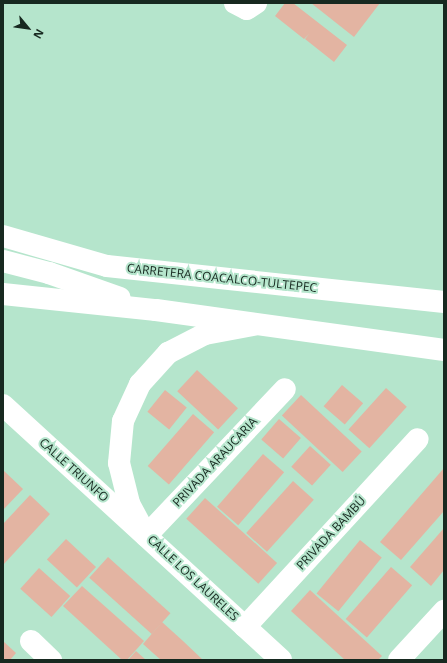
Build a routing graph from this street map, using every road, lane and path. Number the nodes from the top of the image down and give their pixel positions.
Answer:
1 (3, 236) edge
2 (3, 261) edge
3 (3, 294) edge
4 (444, 302) edge
5 (156, 310) junction
6 (258, 324) junction
7 (444, 350) edge
8 (285, 389) dead end
9 (3, 405) edge
10 (418, 439) dead end
11 (146, 536) junction
12 (444, 611) edge
13 (245, 627) junction
14 (31, 641) dead end
15 (51, 660) edge
16 (281, 660) edge
17 (399, 660) edge

1 - 4 street, CARRETERA COACALCO-TULTEPEC
2 - 5 street
3 - 5 street
5 - 6 street
6 - 7 street
6 - 11 street, CALLE LOS LAURELES
8 - 11 street, PRIVADA ARAUCARIA
9 - 11 street, CALLE TRIUNFO
10 - 13 street, PRIVADA BAMBÚ
11 - 13 street, CALLE LOS LAURELES
12 - 17 street
13 - 16 street, CALLE LOS LAURELES
14 - 15 street

